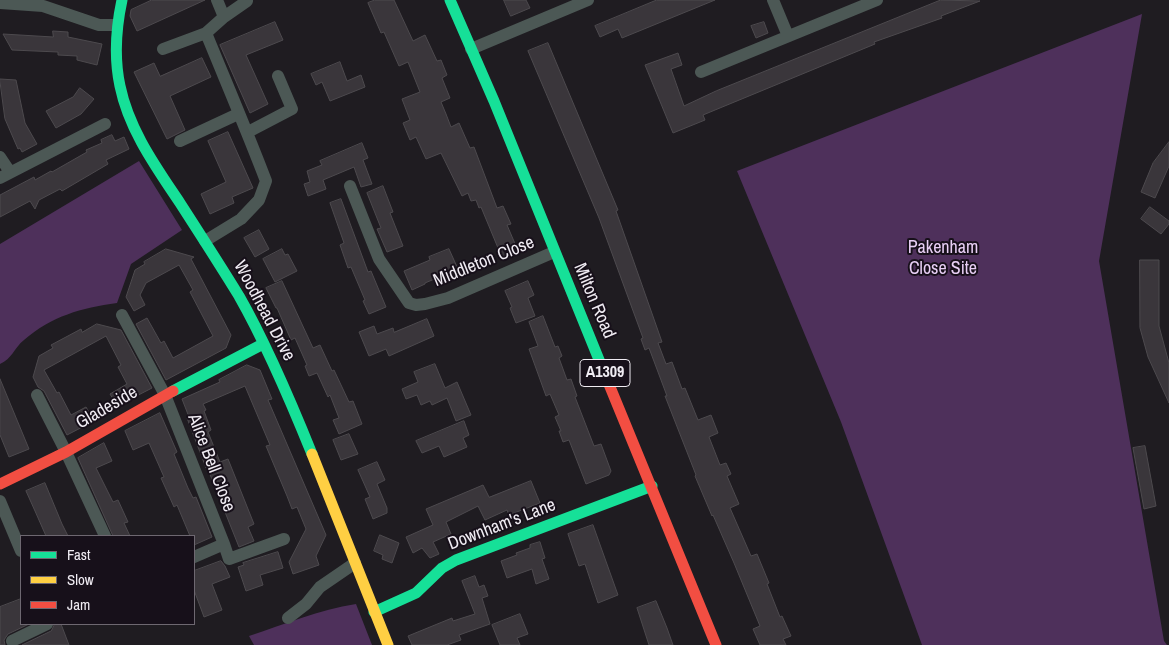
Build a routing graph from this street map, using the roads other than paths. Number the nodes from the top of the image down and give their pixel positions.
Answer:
1 (122, 0) edge
2 (217, 0) edge
3 (450, 0) edge
4 (588, 0) edge
5 (773, 0) edge
6 (877, 0) edge
7 (247, 1) edge
8 (0, 3) edge
9 (44, 3) edge
10 (224, 17) junction
11 (117, 25) junction
12 (206, 33) junction
13 (788, 36) junction
14 (163, 49) dead end
15 (471, 49) junction
16 (701, 72) dead end
17 (278, 76) dead end
18 (238, 114) junction
19 (105, 124) dead end
20 (248, 132) junction
21 (180, 141) dead end
22 (0, 157) edge
23 (5, 175) edge
24 (350, 186) dead end
25 (205, 241) junction
26 (554, 252) junction
27 (122, 315) dead end
28 (263, 344) junction
29 (165, 394) junction
30 (37, 395) dead end
31 (66, 452) junction
32 (0, 484) edge
33 (652, 486) junction
34 (0, 501) edge
35 (105, 535) edge
36 (284, 539) dead end
37 (224, 544) junction
38 (20, 548) edge
39 (195, 557) edge
40 (355, 563) junction
41 (374, 612) junction
42 (288, 618) dead end
43 (45, 625) edge
44 (12, 641) dead end
45 (388, 645) edge
46 (716, 645) edge

1 - 11 street, Woodhead Drive
2 - 10 street
3 - 15 street, Milton Road / A1309
4 - 15 street
5 - 13 street
6 - 13 street
7 - 10 street
8 - 9 street
9 - 11 street
10 - 12 street
11 - 25 street, Woodhead Drive
12 - 14 street
12 - 18 street
13 - 16 street
15 - 26 street, Milton Road / A1309
17 - 20 street
18 - 20 street
18 - 21 street
19 - 23 street
20 - 25 street
22 - 23 street
24 - 26 street, Middleton Close
25 - 28 street, Woodhead Drive
26 - 33 street, Milton Road / A1309
27 - 29 street, Gladeside
28 - 29 street, Gladeside
28 - 40 street, Woodhead Drive
29 - 31 street, Gladeside
29 - 37 street, Alice Bell Close
30 - 31 street, Gladeside
31 - 32 street, Gladeside
31 - 35 street, Gladeside
33 - 41 street, Downham's Lane
33 - 46 street, Milton Road / A1309
34 - 38 street
36 - 37 street, Alice Bell Close
37 - 39 street
40 - 41 street, Woodhead Drive
40 - 42 street
41 - 45 street, Woodhead Drive
43 - 44 street

